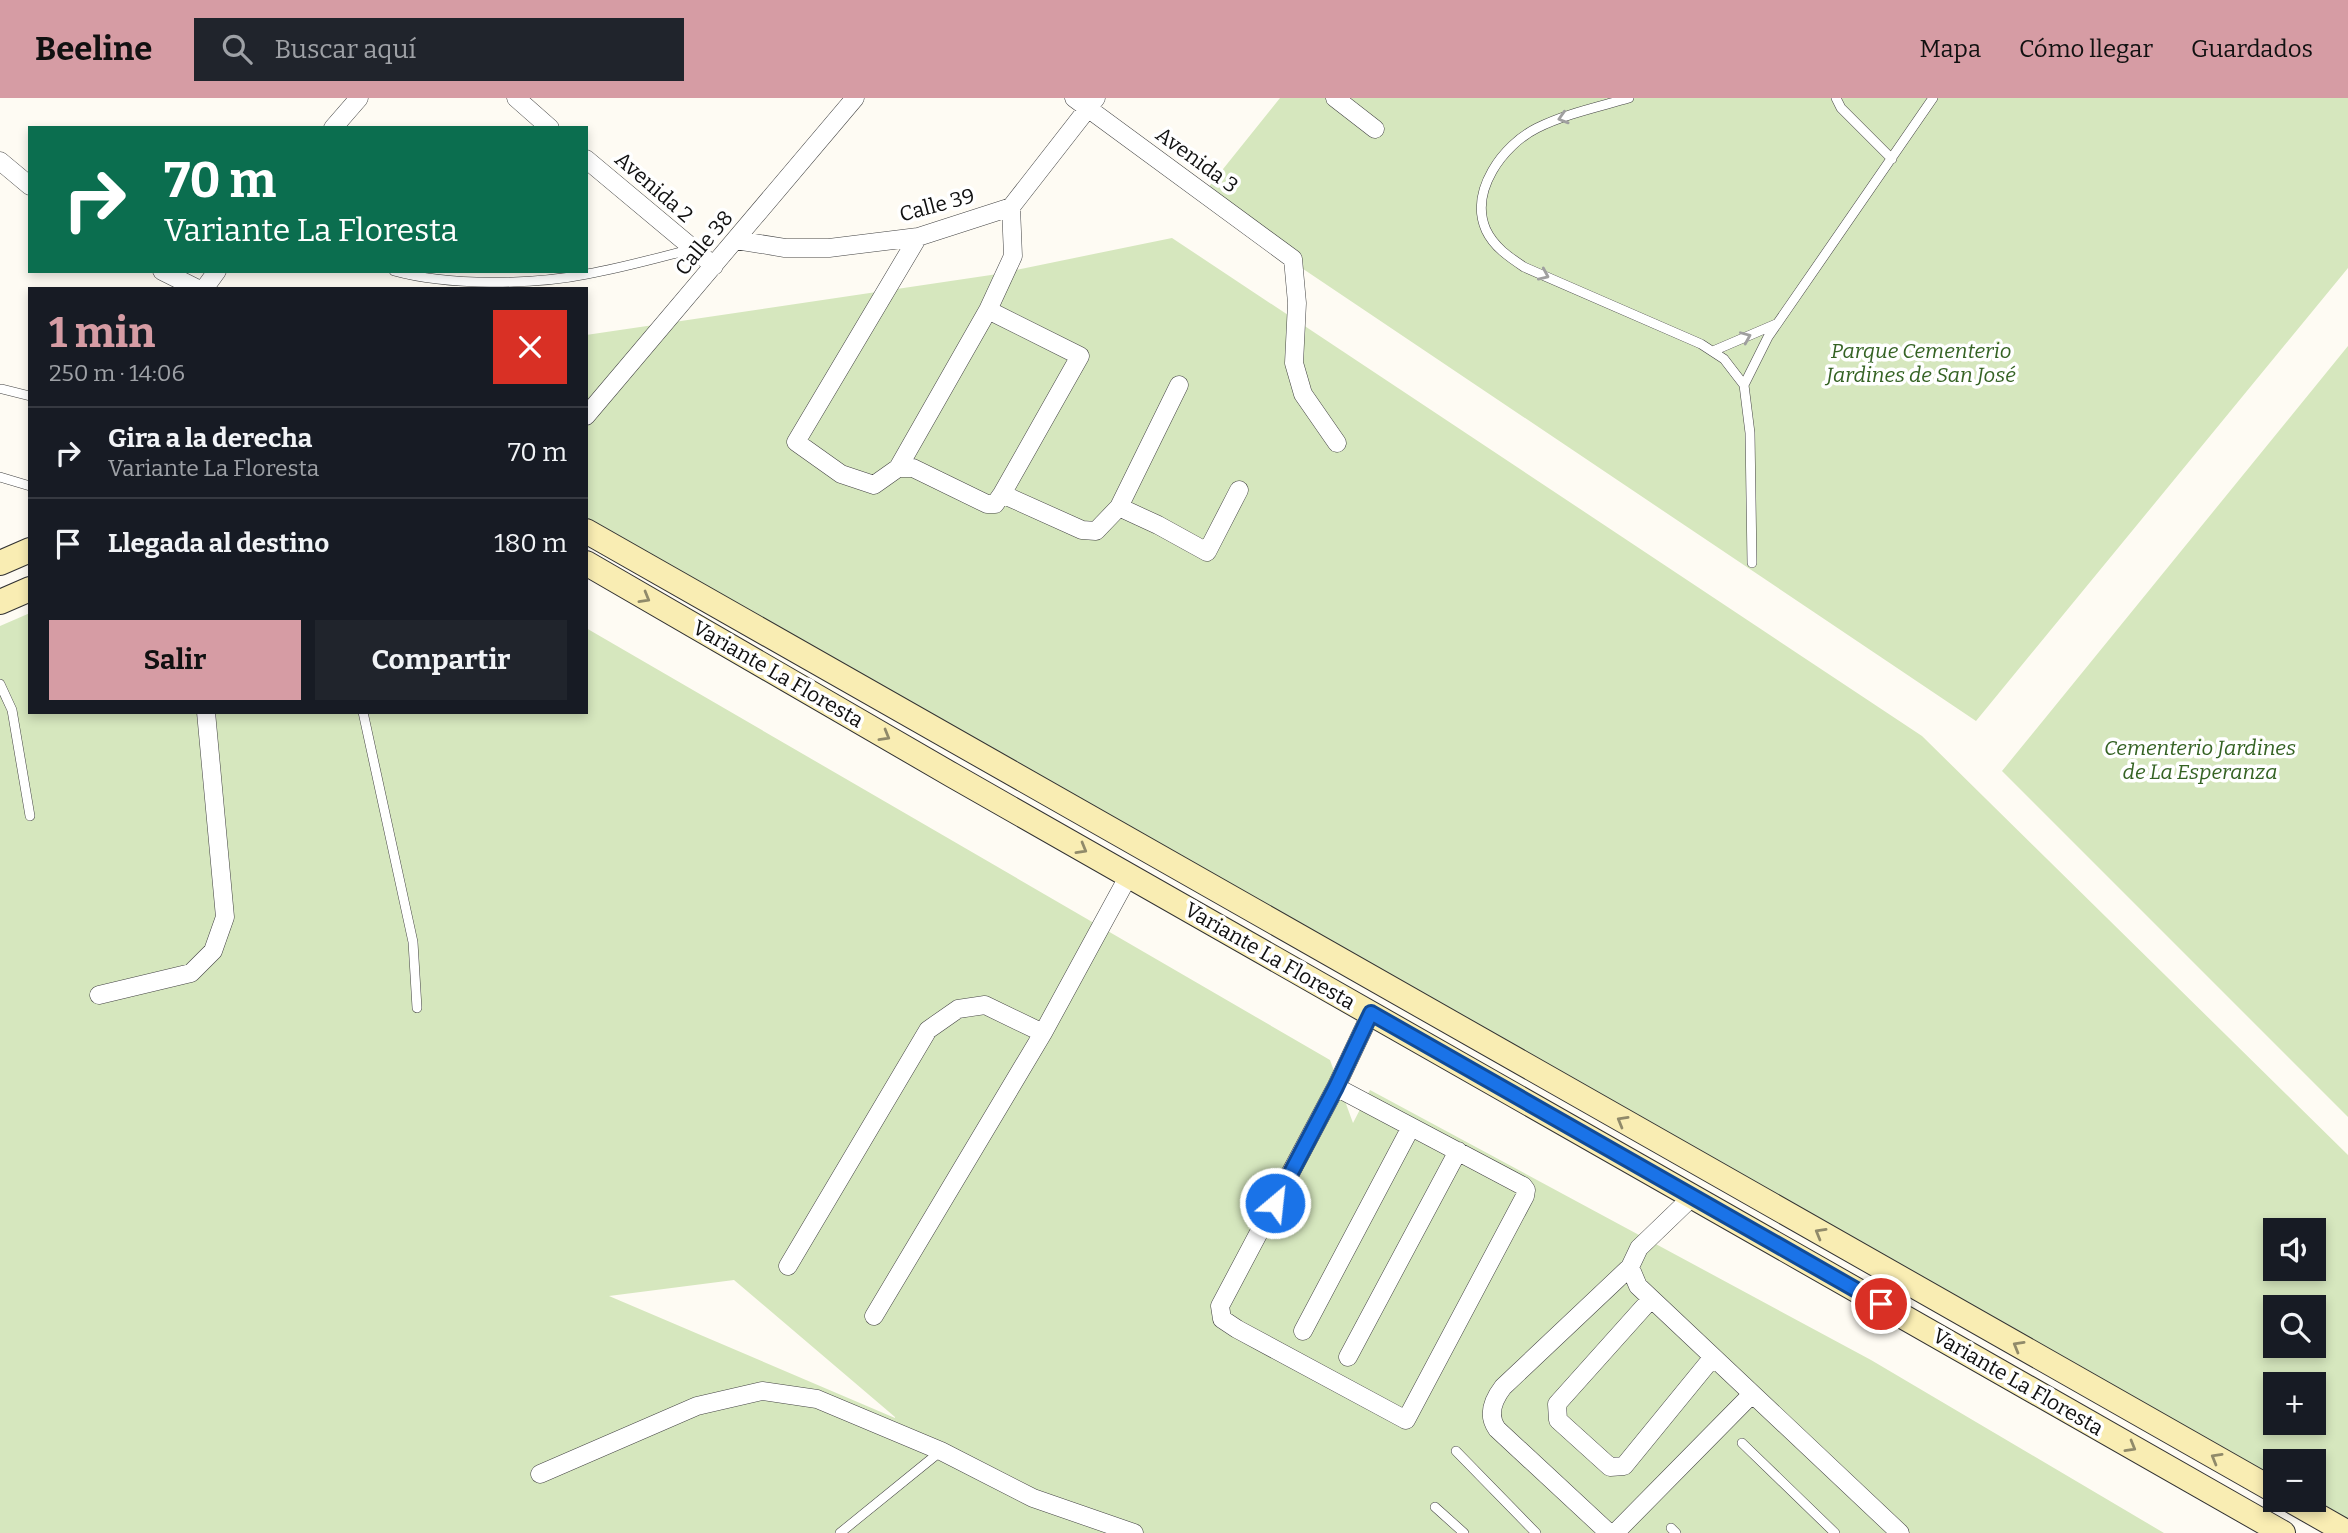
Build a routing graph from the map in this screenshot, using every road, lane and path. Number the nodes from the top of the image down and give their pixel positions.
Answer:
1 (359, 98) edge
2 (516, 98) edge
3 (855, 98) edge
4 (1335, 98) edge
5 (1629, 98) edge
6 (1836, 98) edge
7 (1933, 98) edge
8 (1086, 102) edge
9 (336, 126) edge
10 (548, 126) edge
11 (1375, 129) dead end
12 (1892, 159) junction
13 (588, 161) edge
14 (2, 167) edge
15 (28, 185) edge
16 (1011, 207) junction
17 (918, 237) junction
18 (736, 240) junction
19 (692, 249) junction
20 (714, 266) junction
21 (166, 273) edge
22 (402, 273) edge
23 (194, 287) edge
24 (988, 310) junction
25 (1780, 323) junction
26 (1713, 351) junction
27 (1179, 385) dead end
28 (1744, 385) junction
29 (2, 390) dead end
30 (28, 396) edge
31 (588, 414) edge
32 (1337, 443) dead end
33 (898, 468) junction
34 (0, 477) edge
35 (28, 485) edge
36 (1239, 490) dead end
37 (1002, 494) junction
38 (1119, 507) junction
39 (590, 542) edge
40 (28, 551) edge
41 (0, 563) edge
42 (1752, 563) dead end
43 (588, 565) edge
44 (28, 590) edge
45 (0, 602) edge
46 (0, 684) edge
47 (206, 714) edge
48 (363, 714) edge
49 (30, 816) dead end
50 (1129, 875) junction
51 (1369, 975) junction
52 (99, 995) dead end
53 (417, 1008) dead end
54 (1361, 1008) junction
55 (1043, 1033) junction
56 (1336, 1087) junction
57 (1411, 1127) junction
58 (1458, 1151) junction
59 (1692, 1197) junction
60 (788, 1266) dead end
61 (1630, 1267) junction
62 (1651, 1299) junction
63 (874, 1316) dead end
64 (1303, 1331) dead end
65 (1348, 1357) dead end
66 (1713, 1357) junction
67 (1752, 1394) junction
68 (1742, 1443) dead end
69 (941, 1451) junction
70 (1456, 1451) dead end
71 (540, 1474) dead end
72 (2263, 1484) edge
73 (1435, 1507) dead end
74 (2312, 1512) edge
75 (2348, 1532) edge
76 (839, 1533) edge
77 (1134, 1533) edge
78 (1464, 1533) edge
79 (1536, 1533) edge
80 (1609, 1533) edge
81 (1615, 1533) edge
82 (1835, 1533) edge
83 (1900, 1533) edge
84 (2283, 1533) edge

1 - 9 street
2 - 10 street
3 - 18 street, Calle 38
4 - 11 street
5 -> 26 lane
6 - 12 lane
7 - 12 lane
8 - 16 street
8 - 32 street, Avenida 3
12 - 25 lane
13 - 19 street, Avenida 2
14 - 15 street
16 - 17 street, Calle 39
16 - 24 street
17 - 18 street, Calle 39
17 - 33 street
18 - 20 street, Calle 38
19 - 20 street
19 - 22 lane
20 - 31 street, Calle 38
21 - 23 street
24 - 33 street
24 - 37 street
26 -> 25 lane
25 - 28 lane
26 - 28 lane
27 - 38 street
28 - 42 lane
29 - 30 lane
33 - 37 street
34 - 35 lane
36 - 38 street
37 - 38 street
39 - 51 main road, Variante La Floresta
40 - 41 main road
43 -> 50 main road, Variante La Floresta
44 - 45 main road
46 - 49 lane
47 - 52 street
48 - 53 lane
50 - 54 main road, Variante La Floresta
50 - 55 street
51 - 54 main road
72 -> 51 main road, Variante La Floresta
54 - 56 street
54 - 59 main road, Variante La Floresta
55 - 60 street
55 - 63 street
56 - 57 street
56 - 58 street
57 - 58 street
57 - 64 street
58 - 65 street
59 - 61 street
59 -> 84 main road, Variante La Floresta
61 - 62 street
61 - 80 street
62 - 66 street
62 - 66 street
66 - 67 street
67 - 81 street
67 - 83 street
68 - 82 lane
69 - 71 street
69 - 76 lane
69 - 77 street
70 - 79 lane
73 - 78 lane
74 - 75 main road

